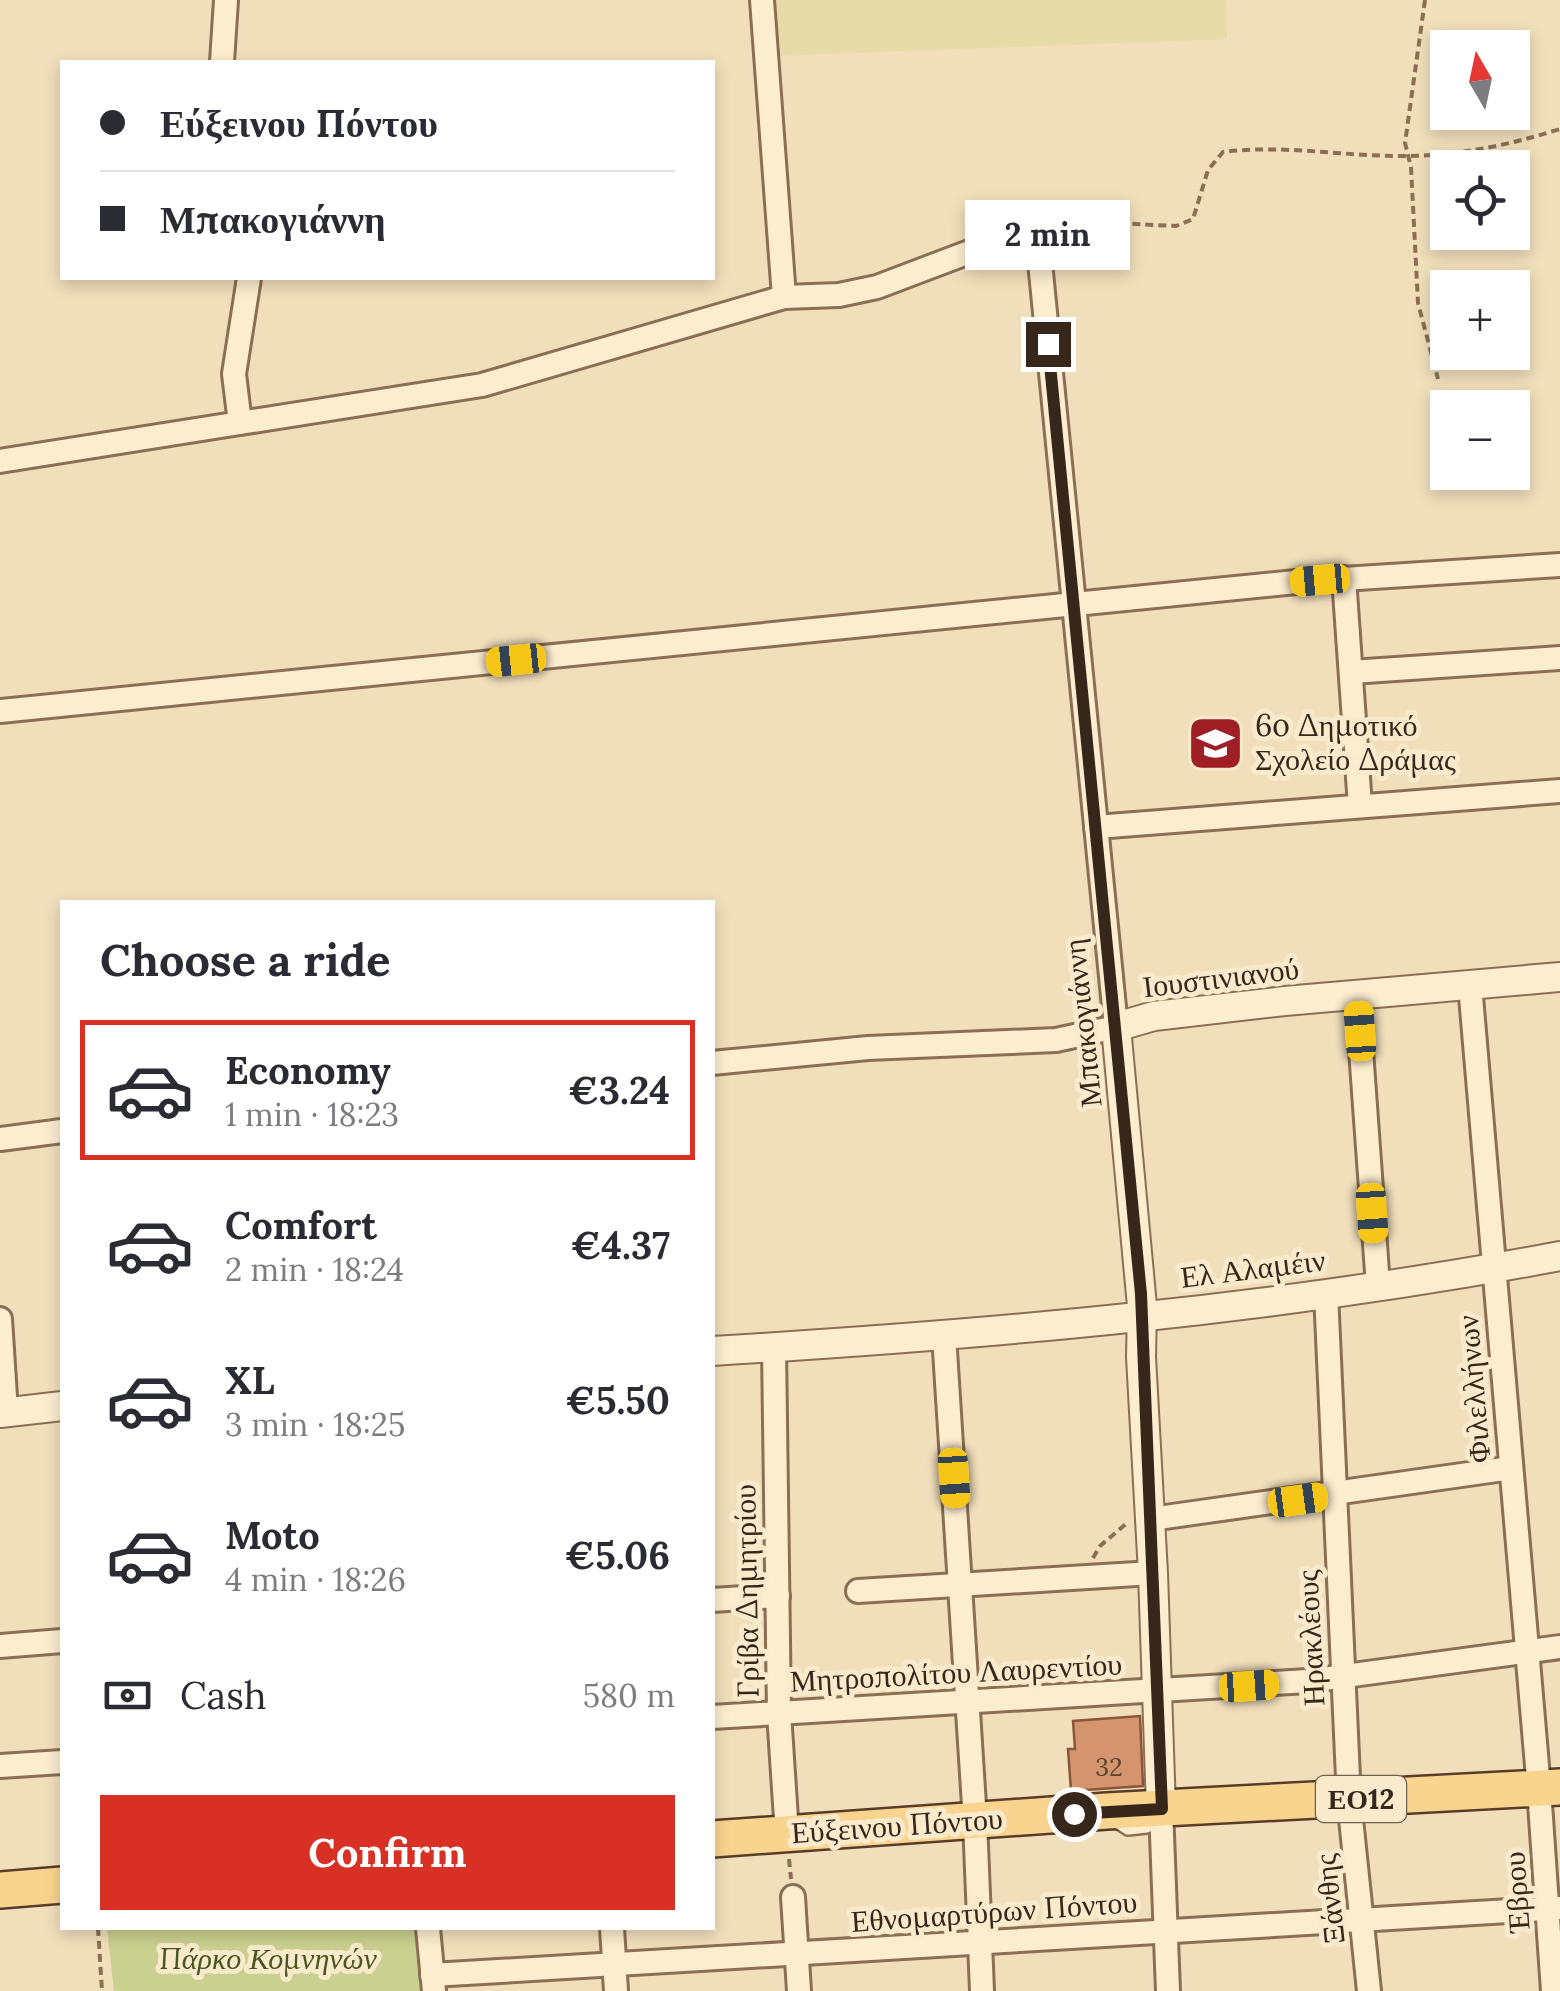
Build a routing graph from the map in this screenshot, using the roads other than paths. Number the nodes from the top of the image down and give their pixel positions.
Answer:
1 (226, 0) edge
2 (762, 0) edge
3 (222, 60) edge
4 (249, 280) edge
5 (784, 297) junction
6 (240, 423) junction
7 (0, 462) edge
8 (1560, 565) edge
9 (1344, 578) junction
10 (1073, 605) junction
11 (1560, 658) edge
12 (1351, 672) junction
13 (0, 711) edge
14 (1560, 790) edge
15 (1360, 806) junction
16 (1096, 826) junction
17 (1560, 978) edge
18 (1470, 985) junction
19 (1357, 995) junction
20 (1116, 1026) junction
21 (715, 1062) edge
22 (60, 1131) edge
23 (0, 1139) edge
24 (1560, 1256) edge
25 (1494, 1268) junction
26 (1378, 1286) junction
27 (1326, 1293) junction
28 (1142, 1317) junction
29 (0, 1319) edge
30 (944, 1335) junction
31 (774, 1348) junction
32 (715, 1352) edge
33 (60, 1406) edge
34 (3, 1412) edge
35 (1511, 1468) junction
36 (1334, 1495) junction
37 (1151, 1519) junction
38 (1154, 1573) junction
39 (960, 1585) junction
40 (858, 1591) dead end
41 (778, 1596) junction
42 (715, 1600) edge
43 (60, 1641) edge
44 (0, 1646) edge
45 (1560, 1647) edge
46 (1527, 1652) junction
47 (1343, 1677) junction
48 (1158, 1692) junction
49 (968, 1701) junction
50 (779, 1713) junction
51 (715, 1717) edge
52 (60, 1762) edge
53 (0, 1766) edge
54 (1550, 1788) edge
55 (1349, 1800) junction
56 (1162, 1809) junction
57 (976, 1821) junction
58 (787, 1834) junction
59 (715, 1840) edge
60 (60, 1885) edge
61 (0, 1890) edge
62 (793, 1897) road end
63 (1554, 1909) edge
64 (1364, 1921) junction
65 (428, 1930) edge
66 (612, 1930) edge
67 (1166, 1931) junction
68 (980, 1944) junction
69 (797, 1954) junction
70 (614, 1964) junction
71 (433, 1983) edge
72 (616, 1991) edge
73 (799, 1991) edge
74 (982, 1991) edge
75 (1168, 1991) edge
76 (1369, 1991) edge
77 (1553, 1991) edge

1 - 3 street
2 - 5 street
4 - 6 street
5 - 6 street
5 - 10 street, Μπακογιάννη
6 - 7 street
8 - 9 street
9 - 10 street
9 - 12 street
10 - 13 street
10 - 16 street, Μπακογιάννη
11 - 12 street
12 - 15 street
14 - 15 street
15 - 16 street
16 - 20 street, Μπακογιάννη
17 - 18 street, Ιουστινιανού
18 - 19 street, Ιουστινιανού
18 - 25 street, Φιλελλήνων
19 - 20 street, Ιουστινιανού
19 - 26 street
20 - 21 street, Ιουστινιανού
20 - 28 street, Μπακογιάννη
22 - 23 street
24 - 25 street, Ελ Αλαμέιν
25 - 26 street, Ελ Αλαμέιν
25 - 35 street, Φιλελλήνων
26 - 27 street, Ελ Αλαμέιν
27 - 28 street, Ελ Αλαμέιν
27 - 36 street, Ηρακλέους
28 - 30 street, Ελ Αλαμέιν
28 - 37 street, Μπακογιάννη
29 - 34 street
30 - 31 street, Ελ Αλαμέιν
30 - 39 street
31 - 32 street, Ελ Αλαμέιν
31 - 41 street, Γρίβα Δημητρίου
33 - 34 street
35 - 36 street
35 - 46 street, Φιλελλήνων
36 - 37 street
36 - 47 street, Ηρακλέους
37 - 38 street, Μπακογιάννη
38 - 39 street
38 - 48 street, Μπακογιάννη
39 - 40 street
39 - 49 street
41 - 42 street
41 - 50 street, Γρίβα Δημητρίου
43 - 44 street
45 - 46 street, Μητροπολίτου Λαυρεντίου
46 - 47 street, Μητροπολίτου Λαυρεντίου
46 - 54 street, Φιλελλήνων
47 - 48 street, Μητροπολίτου Λαυρεντίου
47 - 55 street, Ηρακλέους
48 - 49 street, Μητροπολίτου Λαυρεντίου
48 - 56 street, Μπακογιάννη
49 - 50 street, Μητροπολίτου Λαυρεντίου
49 - 57 street
50 - 51 street, Μητροπολίτου Λαυρεντίου
50 - 58 street, Γρίβα Δημητρίου
52 - 53 street
54 - 55 main road, Εύξεινου Πόντου / ΕΟ12
54 - 63 street, Έβρου
55 - 56 main road, Εύξεινου Πόντου / ΕΟ12
55 - 64 street, Ξάνθης
56 - 57 main road, Εύξεινου Πόντου / ΕΟ12
56 - 67 street
57 - 58 main road, Εύξεινου Πόντου / ΕΟ12
57 - 68 street
58 - 59 main road, Εύξεινου Πόντου / ΕΟ12
60 - 61 main road
62 - 69 street
63 - 64 street, Εθνομαρτύρων Πόντου
63 - 77 street, Έβρου
64 - 67 street, Εθνομαρτύρων Πόντου
64 - 76 street, Ξάνθης
65 - 71 street
66 - 70 street
67 - 68 street, Εθνομαρτύρων Πόντου
67 - 75 street
68 - 69 street, Εθνομαρτύρων Πόντου
68 - 74 street
69 - 70 street, Εθνομαρτύρων Πόντου
69 - 73 street
70 - 71 street, Εθνομαρτύρων Πόντου
70 - 72 street

